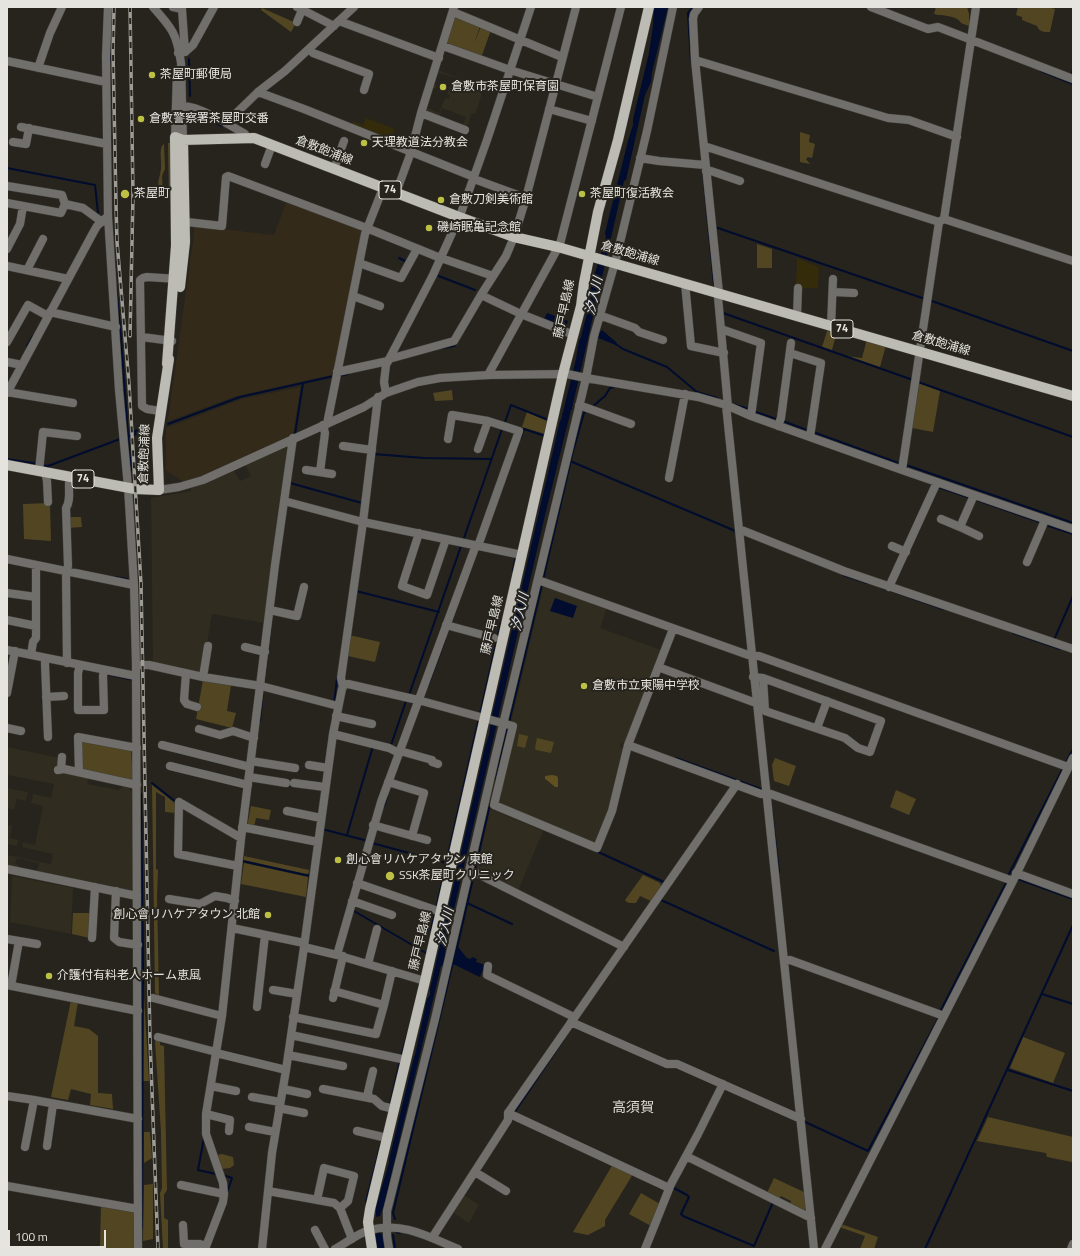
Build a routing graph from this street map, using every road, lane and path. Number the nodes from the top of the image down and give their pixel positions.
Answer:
1 (62, 7) edge
2 (108, 7) edge
3 (173, 7) edge
4 (214, 7) edge
5 (354, 7) edge
6 (531, 7) edge
7 (576, 7) edge
8 (621, 7) edge
9 (649, 7) edge
10 (673, 7) edge
11 (699, 7) edge
12 (871, 7) edge
13 (976, 7) edge
14 (157, 8) edge
15 (299, 8) edge
16 (454, 9) edge
17 (297, 22) dead end
18 (337, 23) junction
19 (521, 39) junction
20 (971, 42) junction
21 (443, 46) junction
22 (308, 49) junction
23 (180, 51) junction
24 (562, 57) junction
25 (440, 58) junction
26 (7, 61) edge
27 (695, 63) junction
28 (38, 68) junction
29 (510, 70) junction
30 (1073, 79) edge
31 (106, 82) junction
32 (555, 84) junction
33 (364, 90) dead end
34 (258, 92) junction
35 (598, 97) junction
36 (183, 106) junction
37 (549, 109) junction
38 (421, 113) junction
39 (592, 121) junction
40 (226, 123) junction
41 (465, 130) dead end
42 (955, 137) junction
43 (179, 138) junction
44 (245, 139) junction
45 (344, 141) dead end
46 (13, 142) dead end
47 (107, 144) junction
48 (272, 145) junction
49 (704, 146) junction
50 (411, 152) junction
51 (640, 158) junction
52 (183, 163) junction
53 (265, 164) dead end
54 (704, 167) junction
55 (334, 169) junction
56 (474, 178) junction
57 (740, 181) dead end
58 (7, 186) edge
59 (383, 188) junction
60 (396, 193) junction
61 (526, 198) junction
62 (175, 200) junction
63 (7, 203) edge
64 (65, 204) junction
65 (23, 206) junction
66 (459, 217) junction
67 (105, 219) junction
68 (942, 220) junction
69 (180, 221) junction
70 (368, 229) junction
71 (514, 237) junction
72 (44, 239) dead end
73 (558, 247) junction
74 (7, 249) edge
75 (417, 249) junction
76 (592, 257) junction
77 (441, 258) junction
78 (1073, 261) edge
79 (359, 263) junction
80 (613, 263) junction
81 (7, 266) edge
82 (27, 270) junction
83 (493, 276) junction
84 (66, 278) junction
85 (177, 279) junction
86 (833, 279) dead end
87 (685, 283) junction
88 (798, 288) dead end
89 (833, 292) junction
90 (719, 293) junction
91 (854, 293) dead end
92 (353, 296) junction
93 (483, 296) junction
94 (380, 306) dead end
95 (522, 312) junction
96 (49, 314) junction
97 (599, 315) junction
98 (797, 316) junction
99 (116, 326) junction
100 (831, 326) junction
101 (721, 329) junction
102 (574, 335) junction
103 (142, 337) junction
104 (663, 340) dead end
105 (171, 341) junction
106 (7, 342) edge
107 (791, 343) dead end
108 (920, 351) junction
109 (724, 353) junction
110 (790, 353) junction
111 (388, 361) junction
112 (7, 362) edge
113 (22, 365) junction
114 (565, 374) junction
115 (337, 375) junction
116 (488, 375) junction
117 (584, 378) junction
118 (7, 392) edge
119 (386, 393) junction
120 (684, 396) junction
121 (1073, 396) edge
122 (378, 397) junction
123 (73, 403) dead end
124 (727, 404) junction
125 (586, 407) junction
126 (160, 411) junction
127 (751, 412) junction
128 (488, 421) junction
129 (779, 422) junction
130 (325, 424) junction
131 (631, 424) dead end
132 (811, 433) junction
133 (77, 436) dead end
134 (293, 438) junction
135 (448, 439) dead end
136 (343, 446) dead end
137 (478, 449) dead end
138 (371, 452) junction
139 (7, 465) edge
140 (903, 466) junction
141 (41, 468) junction
142 (306, 470) dead end
143 (320, 472) junction
144 (332, 474) dead end
145 (70, 476) junction
146 (669, 478) dead end
147 (936, 485) junction
148 (128, 487) junction
149 (159, 490) junction
150 (973, 497) junction
151 (284, 501) junction
152 (48, 502) dead end
153 (941, 519) dead end
154 (362, 522) junction
155 (1044, 522) junction
156 (960, 527) junction
157 (1073, 529) edge
158 (741, 532) junction
159 (419, 533) junction
160 (980, 536) dead end
161 (446, 539) junction
162 (477, 545) junction
163 (892, 546) dead end
164 (906, 552) junction
165 (519, 554) junction
166 (7, 559) edge
167 (1027, 562) dead end
168 (36, 565) junction
169 (67, 569) junction
170 (541, 581) junction
171 (134, 585) junction
172 (304, 587) dead end
173 (889, 587) junction
174 (7, 592) edge
175 (36, 597) junction
176 (272, 610) junction
177 (7, 620) edge
178 (36, 626) junction
179 (448, 626) junction
180 (673, 629) junction
181 (494, 638) dead end
182 (208, 646) dead end
183 (245, 647) dead end
184 (1073, 650) edge
185 (265, 652) junction
186 (13, 653) edge
187 (31, 655) junction
188 (755, 656) junction
189 (45, 660) junction
190 (67, 662) junction
191 (136, 665) junction
192 (79, 667) junction
193 (658, 667) junction
194 (104, 673) junction
195 (186, 673) junction
196 (136, 676) junction
197 (203, 677) junction
198 (758, 677) junction
199 (8, 683) edge
200 (261, 686) junction
201 (343, 687) junction
202 (7, 693) edge
203 (64, 696) dead end
204 (46, 697) junction
205 (418, 700) junction
206 (826, 701) junction
207 (756, 703) junction
208 (335, 706) junction
209 (197, 707) dead end
210 (336, 716) junction
211 (483, 717) junction
212 (372, 724) dead end
213 (507, 724) junction
214 (7, 728) edge
215 (817, 728) junction
216 (199, 729) dead end
217 (21, 731) dead end
218 (333, 734) junction
219 (48, 737) dead end
220 (254, 738) junction
221 (162, 744) dead end
222 (628, 745) junction
223 (137, 748) junction
224 (401, 752) junction
225 (62, 757) dead end
226 (1073, 758) edge
227 (252, 763) junction
228 (438, 764) dead end
229 (309, 765) dead end
230 (170, 766) dead end
231 (1066, 766) junction
232 (326, 767) junction
233 (295, 768) dead end
234 (79, 772) junction
235 (250, 780) junction
236 (390, 783) junction
237 (737, 784) junction
238 (137, 786) junction
239 (323, 787) junction
240 (769, 794) junction
241 (287, 811) dead end
242 (319, 818) junction
243 (376, 826) junction
244 (244, 828) junction
245 (412, 836) junction
246 (241, 839) junction
247 (427, 840) dead end
248 (316, 842) junction
249 (238, 866) junction
250 (7, 869) edge
251 (473, 871) junction
252 (1012, 878) junction
253 (360, 883) junction
254 (95, 889) junction
255 (116, 894) junction
256 (1073, 894) edge
257 (137, 896) junction
258 (169, 899) dead end
259 (235, 901) junction
260 (355, 902) junction
261 (438, 911) junction
262 (392, 914) dead end
263 (232, 928) junction
264 (377, 929) dead end
265 (265, 937) junction
266 (92, 938) dead end
267 (7, 939) edge
268 (19, 941) junction
269 (37, 944) dead end
270 (138, 945) junction
271 (304, 945) junction
272 (624, 947) junction
273 (340, 955) junction
274 (787, 960) junction
275 (368, 962) junction
276 (488, 966) dead end
277 (392, 971) junction
278 (422, 980) junction
279 (10, 984) edge
280 (272, 990) dead end
281 (295, 993) junction
282 (153, 998) dead end
283 (384, 1005) junction
284 (257, 1007) dead end
285 (138, 1011) junction
286 (941, 1015) junction
287 (222, 1016) junction
288 (294, 1017) junction
289 (573, 1019) junction
290 (291, 1035) junction
291 (158, 1037) dead end
292 (218, 1053) junction
293 (288, 1055) junction
294 (403, 1060) junction
295 (343, 1066) dead end
296 (284, 1070) junction
297 (373, 1070) dead end
298 (212, 1086) junction
299 (722, 1086) junction
300 (283, 1089) junction
301 (323, 1089) dead end
302 (236, 1092) dead end
303 (307, 1094) dead end
304 (7, 1096) edge
305 (252, 1096) dead end
306 (369, 1098) junction
307 (34, 1100) junction
308 (278, 1103) junction
309 (53, 1104) junction
310 (391, 1109) junction
311 (304, 1113) dead end
312 (508, 1113) junction
313 (206, 1114) junction
314 (138, 1119) junction
315 (801, 1119) junction
316 (249, 1127) dead end
317 (229, 1131) dead end
318 (273, 1131) junction
319 (357, 1131) dead end
320 (384, 1137) junction
321 (47, 1146) dead end
322 (25, 1147) dead end
323 (686, 1156) junction
324 (475, 1172) junction
325 (182, 1185) dead end
326 (7, 1186) edge
327 (670, 1187) junction
328 (268, 1191) junction
329 (506, 1192) dead end
330 (224, 1194) junction
331 (317, 1200) junction
332 (340, 1208) junction
333 (138, 1209) junction
334 (811, 1218) junction
335 (183, 1225) dead end
336 (387, 1227) junction
337 (315, 1230) dead end
338 (369, 1230) junction
339 (432, 1238) junction
340 (352, 1239) junction
341 (1073, 1244) edge
342 (206, 1248) edge
343 (138, 1249) edge
344 (262, 1249) edge
345 (325, 1249) edge
346 (335, 1249) edge
347 (372, 1249) edge
348 (389, 1249) edge
349 (458, 1249) edge
350 (645, 1249) edge
351 (814, 1249) edge
352 (825, 1249) edge
353 (1070, 1249) edge

1 - 28 street
2 - 31 street
3 - 23 street
4 - 23 street
5 - 18 street
6 - 19 street
7 - 24 street
8 - 35 street
9 - 76 main road, 藤戸早島線
10 - 51 street
11 - 27 street
12 - 20 street
13 - 20 street
14 - 23 street
15 - 17 street
15 - 18 street
16 - 19 street
16 - 21 street
18 - 22 street
18 - 25 street
19 - 24 street
19 - 29 street
20 - 30 street
20 - 42 street
21 - 25 street
21 - 29 street
22 - 33 street
22 - 34 street
23 - 36 street
23 - 43 street
24 - 32 street
25 - 38 street
26 - 28 street
27 - 42 street
27 - 49 street
28 - 31 street
29 - 32 street
29 - 56 street
31 - 47 street
32 - 35 street
32 - 37 street
34 - 40 street
34 - 50 street
35 - 39 street
36 - 40 street
36 - 43 street
37 - 39 street
37 - 61 street
38 - 41 street
38 - 50 street
39 - 73 street
40 - 44 street
42 - 68 street
43 - 44 main road, 倉敷飽浦線 / 74
43 - 52 main road, 倉敷飽浦線
43 - 62 main road, 倉敷飽浦線
44 - 48 main road, 倉敷飽浦線 / 74
45 - 55 street
46 - 47 street
47 - 67 street
48 - 53 street
48 - 55 main road, 倉敷飽浦線 / 74
49 - 54 street
49 - 68 street
50 - 56 street
50 - 60 street
51 - 54 street
51 - 80 street
52 - 62 main road
52 - 69 main road, 倉敷飽浦線
54 - 57 street
54 - 90 street
55 - 59 main road, 倉敷飽浦線 / 74
56 - 61 street
56 - 66 street
58 - 64 street
59 - 60 main road, 倉敷飽浦線 / 74
59 - 70 street
60 - 66 main road, 倉敷飽浦線 / 74
61 - 71 street
62 - 69 main road, 倉敷飽浦線
63 - 65 street
64 - 65 street
64 - 67 street
65 - 74 street
66 - 71 main road, 倉敷飽浦線 / 74
66 - 77 street
67 - 84 street
67 - 99 street
68 - 78 street
68 - 108 street
69 - 70 street
69 - 85 main road, 倉敷飽浦線
69 - 85 main road, 倉敷飽浦線
70 - 75 street
70 - 79 street
71 - 73 main road, 倉敷飽浦線 / 74
71 - 83 street
72 - 82 street
73 - 76 main road, 倉敷飽浦線 / 74
73 - 95 street
75 - 77 street
75 - 79 street
76 - 80 main road, 倉敷飽浦線 / 74
76 - 102 main road, 藤戸早島線
77 - 83 street
77 - 111 street
79 - 92 street
80 - 87 main road, 倉敷飽浦線 / 74
80 - 97 street
81 - 82 street
82 - 84 street
83 - 93 street
84 - 96 street
85 - 103 street
85 - 105 main road, 倉敷飽浦線
85 - 105 main road, 倉敷飽浦線
86 - 89 street
87 - 90 main road, 倉敷飽浦線 / 74
87 - 109 street
88 - 98 street
89 - 91 street
89 - 100 street
90 - 98 main road, 倉敷飽浦線 / 74
90 - 101 street
92 - 94 street
92 - 115 street
93 - 95 street
93 - 111 street
95 - 102 street
95 - 116 street
96 - 99 street
96 - 106 street
96 - 113 street
97 - 104 street
97 - 117 street
98 - 100 main road, 倉敷飽浦線 / 74
99 - 148 street
100 - 108 main road, 倉敷飽浦線 / 74
101 - 109 street
101 - 127 street
102 - 114 main road, 藤戸早島線
103 - 105 street
103 - 126 street
105 - 126 main road, 倉敷飽浦線
107 - 110 street
108 - 121 main road, 倉敷飽浦線 / 74
108 - 140 street
109 - 124 street
110 - 129 street
110 - 132 street
111 - 115 street
111 - 119 street
112 - 113 street
113 - 118 street
114 - 116 street
114 - 117 street
114 - 165 main road, 藤戸早島線
115 - 130 street
116 - 119 street
117 - 120 street
117 - 125 street
118 - 123 street
119 - 122 street
120 - 124 street
120 - 146 street
122 - 130 street
122 - 138 street
124 - 127 street
124 - 158 street
125 - 131 street
125 - 170 street
126 - 149 main road, 倉敷飽浦線
127 - 129 street
128 - 135 street
128 - 137 street
128 - 162 street
129 - 132 street
130 - 134 street
130 - 143 street
132 - 140 street
133 - 141 street
134 - 149 street
134 - 151 street
136 - 138 street
138 - 154 street
139 - 141 main road, 倉敷飽浦線 / 74
140 - 147 street
141 - 145 main road, 倉敷飽浦線 / 74
141 - 152 street
142 - 143 street
143 - 144 street
145 - 148 main road, 倉敷飽浦線 / 74
145 - 169 street
147 - 150 street
147 - 164 street
148 - 149 main road, 倉敷飽浦線 / 74
148 - 171 street
150 - 155 street
150 - 156 street
151 - 154 street
151 - 176 street
153 - 156 street
154 - 159 street
154 - 201 street
155 - 157 street
155 - 167 street
156 - 160 street
158 - 173 street
158 - 188 street
159 - 161 street
159 - 161 street
161 - 162 street
162 - 165 street
162 - 179 street
163 - 164 street
164 - 173 street
165 - 211 main road, 藤戸早島線
166 - 168 street
168 - 169 street
168 - 175 street
169 - 171 street
169 - 190 street
170 - 180 street
170 - 213 street
171 - 191 street
172 - 176 street
173 - 184 street
174 - 175 street
175 - 178 street
176 - 185 street
177 - 178 street
178 - 187 street
179 - 181 street
179 - 205 street
180 - 188 street
180 - 193 street
182 - 197 street
183 - 185 street
185 - 200 street
186 - 187 street
186 - 199 street
187 - 189 street
188 - 198 street
188 - 231 street
189 - 190 street
189 - 204 street
190 - 192 street
191 - 195 street
191 - 196 street
192 - 194 street
192 - 194 street
193 - 207 street
193 - 222 street
194 - 196 street
195 - 197 street
195 - 209 street
196 - 223 street
197 - 200 street
198 - 206 street
198 - 207 street
198 - 215 street
199 - 202 street
200 - 208 street
200 - 220 street
201 - 205 street
201 - 208 street
203 - 204 street
204 - 219 street
205 - 211 street
205 - 224 street
206 - 215 street
206 - 215 street
207 - 240 street
208 - 210 street
210 - 212 street
210 - 218 street
211 - 213 street
211 - 261 main road, 藤戸早島線
213 - 222 street
213 - 251 street
214 - 217 street
216 - 220 street
218 - 224 street
218 - 232 street
220 - 227 street
221 - 227 street
222 - 237 street
223 - 234 street
223 - 238 street
224 - 228 street
224 - 236 street
225 - 234 street
226 - 231 street
227 - 233 street
227 - 235 street
229 - 232 street
230 - 235 street
231 - 252 street
232 - 239 street
234 - 238 street
235 - 239 street
235 - 244 street
236 - 243 street
236 - 245 street
237 - 240 street
237 - 272 street
238 - 257 street
239 - 242 street
240 - 252 street
240 - 274 street
241 - 242 street
242 - 248 street
243 - 245 street
243 - 253 street
244 - 246 street
244 - 248 street
245 - 247 street
246 - 249 street
246 - 249 street
248 - 271 street
249 - 259 street
250 - 254 street
251 - 272 street
251 - 336 street
252 - 256 street
252 - 286 street
253 - 260 street
253 - 261 street
254 - 255 street
254 - 266 street
255 - 257 street
255 - 270 street
257 - 270 street
258 - 259 street
259 - 263 street
260 - 262 street
260 - 273 street
261 - 278 main road, 藤戸早島線
263 - 265 street
263 - 287 street
264 - 275 street
265 - 271 street
265 - 284 street
267 - 268 street
268 - 269 street
268 - 279 street
270 - 285 street
271 - 273 street
271 - 281 street
272 - 289 street
273 - 275 street
273 - 283 street
274 - 286 street
274 - 315 street
275 - 277 street
276 - 289 street
277 - 278 street
277 - 283 street
278 - 294 main road, 藤戸早島線
279 - 285 street
280 - 281 street
281 - 288 street
282 - 287 street
283 - 288 street
285 - 314 street
286 - 352 street
287 - 292 street
288 - 290 street
289 - 299 street
289 - 312 street
290 - 293 street
290 - 294 street
291 - 292 street
292 - 296 street
292 - 298 street
293 - 295 street
293 - 296 street
294 - 310 main road, 藤戸早島線
296 - 300 street
297 - 306 street
298 - 302 street
298 - 313 street
299 - 315 street
299 - 323 street
300 - 303 street
300 - 308 street
301 - 306 street
304 - 307 street
305 - 308 street
306 - 310 street
307 - 309 street
307 - 322 street
308 - 311 street
308 - 318 street
309 - 314 street
309 - 321 street
310 - 320 main road, 藤戸早島線
312 - 324 street
312 - 327 street
313 - 317 street
313 - 330 street
314 - 333 street
315 - 334 street
316 - 318 street
318 - 328 street
319 - 320 street
320 - 338 main road, 藤戸早島線
323 - 327 street
323 - 334 street
324 - 329 street
324 - 339 street
325 - 330 street
326 - 333 street
327 - 350 street
328 - 331 street
328 - 344 street
330 - 342 street
331 - 332 street
331 - 332 street
332 - 340 street
333 - 343 street
334 - 351 street
335 - 342 street
336 - 338 street
336 - 339 street
336 - 348 street
337 - 345 street
338 - 340 street
338 - 347 main road, 藤戸早島線
339 - 349 street
340 - 346 street
341 - 353 street

